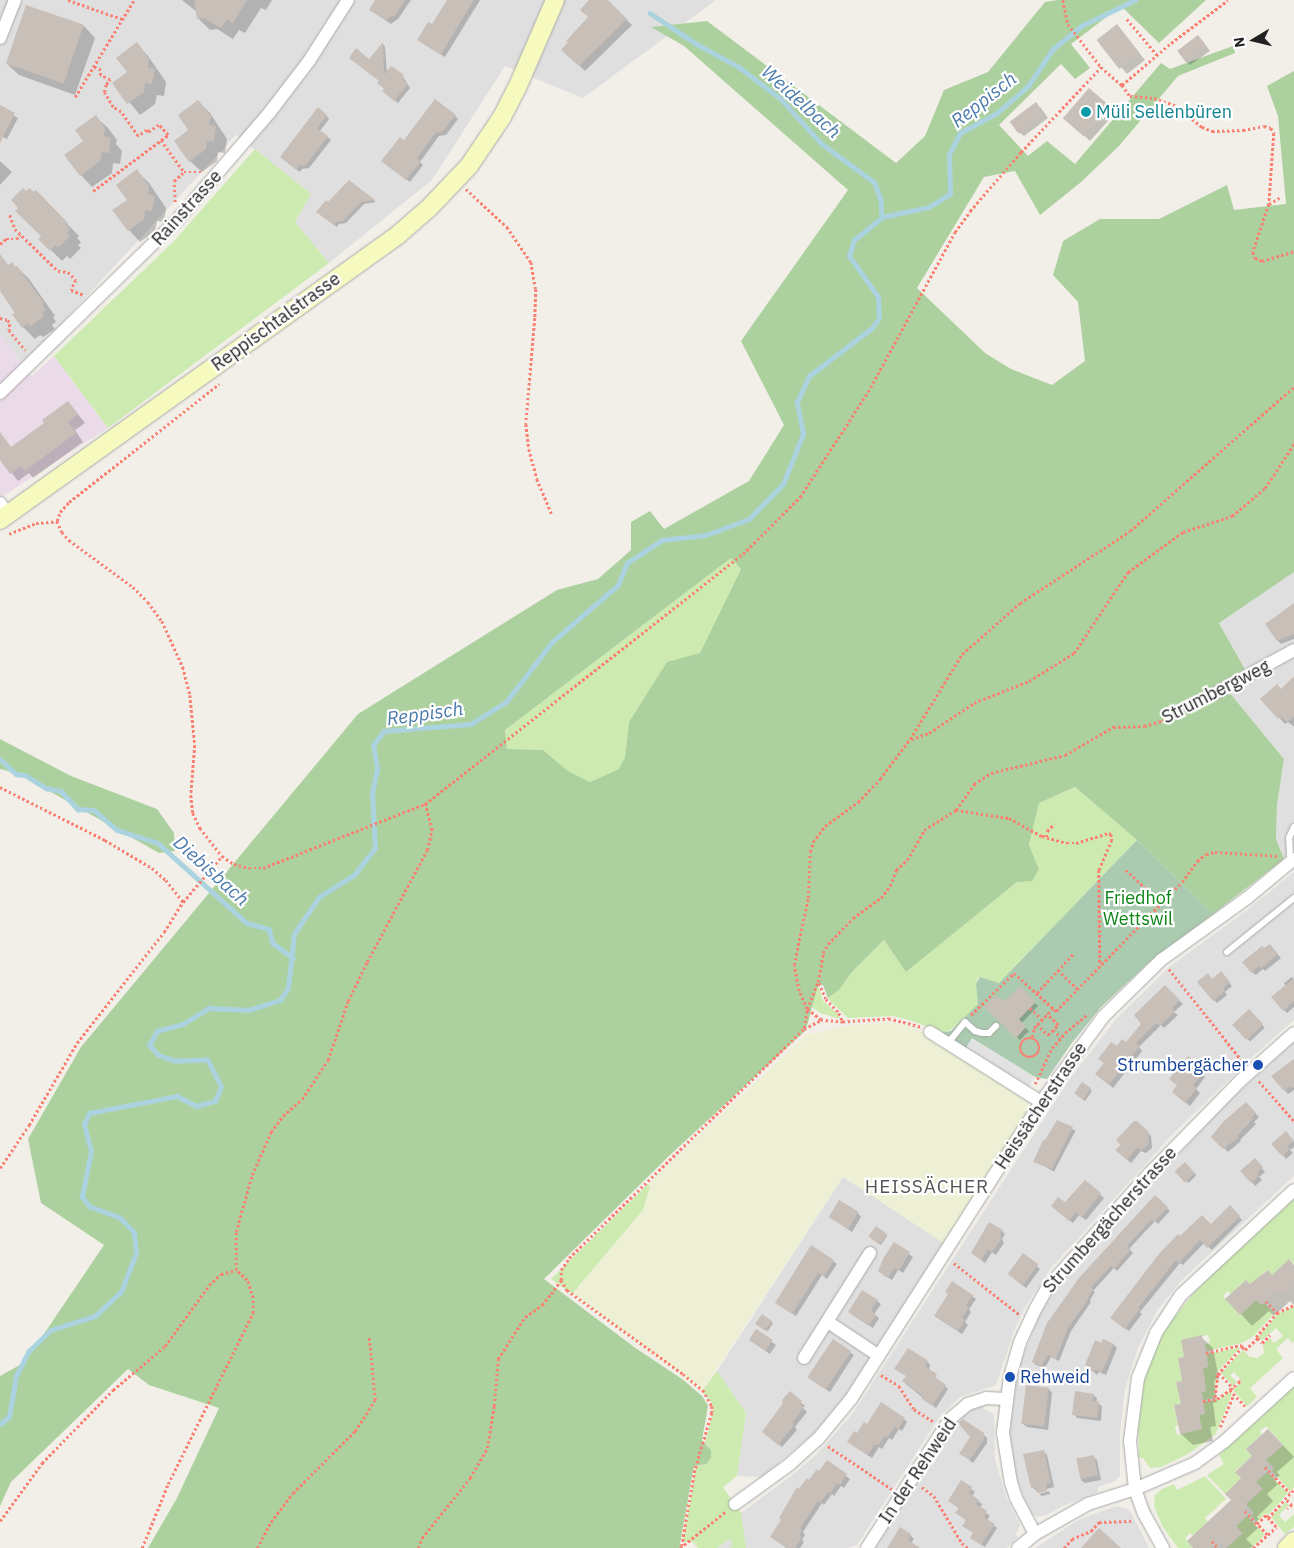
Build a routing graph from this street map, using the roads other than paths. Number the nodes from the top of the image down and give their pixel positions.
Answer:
1 (14, 0) edge
2 (348, 0) edge
3 (555, 0) edge
4 (0, 38) edge
5 (0, 394) edge
6 (3, 518) edge
7 (1294, 650) edge
8 (1214, 694) road end
9 (1294, 827) edge
10 (1294, 859) edge
11 (1294, 898) edge
12 (1227, 952) dead end
13 (996, 1026) dead end
14 (930, 1032) road end
15 (1294, 1034) edge
16 (948, 1043) junction
17 (1041, 1102) junction
18 (1294, 1190) edge
19 (870, 1253) dead end
20 (828, 1322) junction
21 (879, 1356) junction
22 (804, 1358) dead end
23 (1294, 1378) edge
24 (1006, 1399) junction
25 (1135, 1489) junction
26 (735, 1504) road end
27 (1035, 1534) junction
28 (1294, 1541) edge
29 (867, 1548) edge
30 (1018, 1548) edge
31 (1163, 1548) edge
32 (1287, 1548) edge

1 - 4 street
2 - 5 street, Rainstrasse
3 - 6 main road, Reppischtalstrasse
7 - 8 street, Strumbergweg
9 - 10 lane, Heissächerstrasse
10 - 17 street, Heissächerstrasse
11 - 12 lane
13 - 16 lane
14 - 16 street
15 - 24 street, Strumbergächerstrasse
16 - 17 street
17 - 21 street, Heissächerstrasse
18 - 25 street
19 - 20 street
20 - 21 street
20 - 22 street
21 - 26 street, Heissächerstrasse
23 - 25 street
24 - 27 street, Strumbergächerstrasse
24 - 29 street, In der Rehweid
25 - 27 street
25 - 31 street
27 - 30 street
28 - 32 main road

